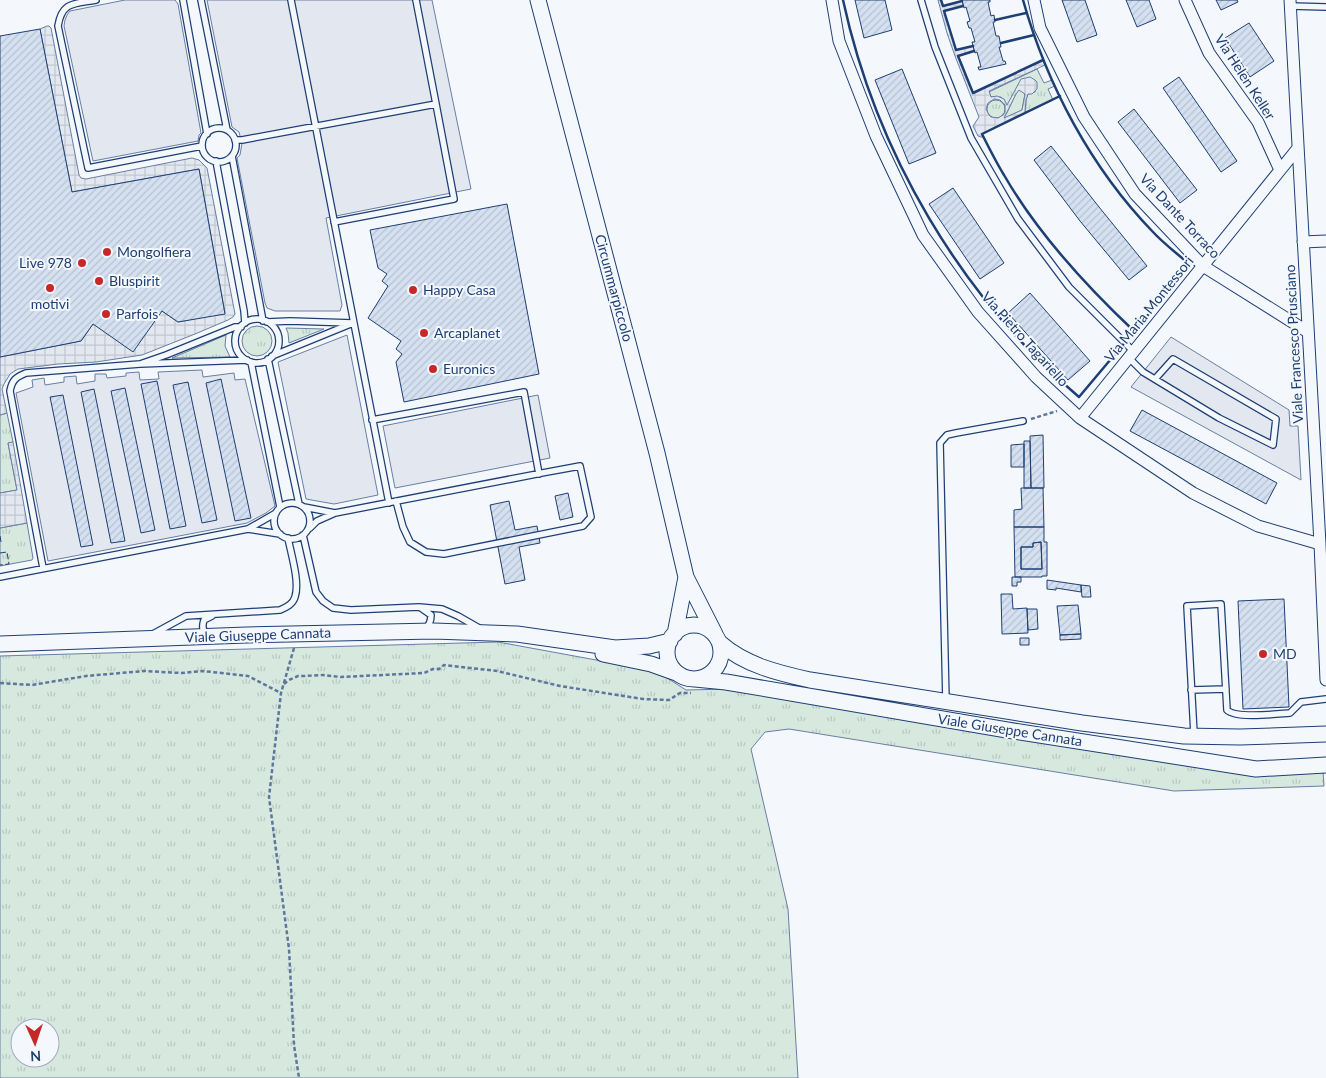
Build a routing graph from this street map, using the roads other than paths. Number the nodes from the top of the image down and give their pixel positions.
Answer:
1 (96, 0) edge
2 (182, 0) edge
3 (201, 0) edge
4 (291, 0) edge
5 (416, 0) edge
6 (538, 0) edge
7 (832, 0) edge
8 (921, 0) edge
9 (1034, 0) edge
10 (1185, 0) edge
11 (1290, 3) edge
12 (1326, 7) edge
13 (436, 104) junction
14 (316, 126) junction
15 (227, 130) junction
16 (207, 134) junction
17 (236, 140) junction
18 (202, 146) junction
19 (1298, 148) junction
20 (232, 156) junction
21 (216, 161) junction
22 (1280, 170) junction
23 (334, 222) junction
24 (1326, 241) edge
25 (1303, 242) junction
26 (1203, 266) junction
27 (265, 321) junction
28 (353, 323) junction
29 (243, 325) junction
30 (1308, 332) junction
31 (1131, 355) junction
32 (270, 358) junction
33 (249, 361) junction
34 (140, 364) junction
35 (1155, 379) junction
36 (1080, 418) junction
37 (372, 420) junction
38 (1022, 421) road end
39 (539, 474) junction
40 (396, 501) junction
41 (389, 502) junction
42 (302, 505) junction
43 (280, 507) junction
44 (276, 513) junction
45 (334, 513) junction
46 (248, 529) junction
47 (308, 529) junction
48 (280, 534) junction
49 (303, 535) junction
50 (288, 538) junction
51 (1320, 544) junction
52 (43, 568) junction
53 (0, 576) edge
54 (686, 577) junction
55 (419, 607) junction
56 (216, 614) junction
57 (423, 631) junction
58 (1325, 632) edge
59 (487, 633) junction
60 (517, 634) junction
61 (215, 636) junction
62 (672, 638) junction
63 (142, 639) junction
64 (717, 639) junction
65 (4, 641) edge
66 (678, 674) junction
67 (1326, 680) edge
68 (696, 685) junction
69 (1226, 689) junction
70 (1191, 690) junction
71 (1326, 700) edge
72 (946, 701) junction
73 (1326, 734) edge
74 (1194, 736) junction
75 (1326, 765) edge

1 - 18 lane
2 - 16 lane
3 - 15 lane
4 - 14 lane
5 - 13 lane
6 - 54 street, Circummarpiccolo
7 - 36 street, Via Pietro Tagariello
8 - 31 lane
9 - 26 street, Via Dante Torraco
10 - 22 street, Via Helen Keller
11 - 12 lane, Viale Francesco Prusciano
11 - 19 street, Viale Francesco Prusciano
13 - 14 lane
13 - 23 lane
14 - 17 lane
14 - 23 lane
15 - 16 lane
15 - 17 lane
16 - 18 lane
17 - 20 lane
18 - 21 lane
19 - 22 street, Via Maria Montessori
19 - 25 street, Viale Francesco Prusciano
20 - 21 lane
20 - 27 lane
21 - 29 lane
22 - 26 street, Via Maria Montessori
23 - 28 lane
24 - 25 street
25 - 30 street, Viale Francesco Prusciano
26 - 30 street, Via Dante Torraco
26 - 31 street, Via Maria Montessori
27 - 28 lane
27 - 29 lane
27 - 32 lane
28 - 32 lane
28 - 37 lane
29 - 33 lane
29 - 34 lane
30 - 51 street, Viale Francesco Prusciano
31 - 35 lane
31 - 36 street, Via Maria Montessori
32 - 33 lane
32 - 42 lane
33 - 34 lane
33 - 43 lane
34 - 52 lane
35 - 35 lane
36 - 51 street, Via Pietro Tagariello
37 - 39 lane
37 - 41 lane
38 - 72 lane
39 - 40 lane
39 - 40 lane
40 - 41 lane
41 - 45 lane
42 - 43 lane
42 - 45 lane
42 - 47 lane
43 - 44 lane
44 - 46 lane
44 - 48 lane
45 - 47 lane
46 - 48 lane
46 - 52 lane
47 - 49 lane
48 - 50 lane
49 - 50 lane
49 - 55 lane
50 - 56 lane
51 - 58 street, Viale Francesco Prusciano
52 - 53 lane
54 - 62 street, Circummarpiccolo
54 - 64 street, Circummarpiccolo
55 - 57 lane
55 - 59 lane
56 - 61 lane
56 - 63 lane
57 - 59 street, Viale Giuseppe Cannata
57 - 61 street, Viale Giuseppe Cannata
58 - 67 street, Viale Francesco Prusciano
59 - 60 street, Viale Giuseppe Cannata
60 - 62 street, Viale Giuseppe Cannata
60 - 66 street, Viale Giuseppe Cannata
61 - 63 street, Viale Giuseppe Cannata
62 - 64 street
62 - 66 street
63 - 65 street, Viale Giuseppe Cannata
64 - 68 street
64 - 72 street, Viale Giuseppe Cannata
66 - 68 street
68 - 75 street, Viale Giuseppe Cannata
69 - 70 lane
69 - 70 lane
69 - 71 lane
70 - 74 lane
72 - 74 street, Viale Giuseppe Cannata
73 - 74 street, Viale Giuseppe Cannata

